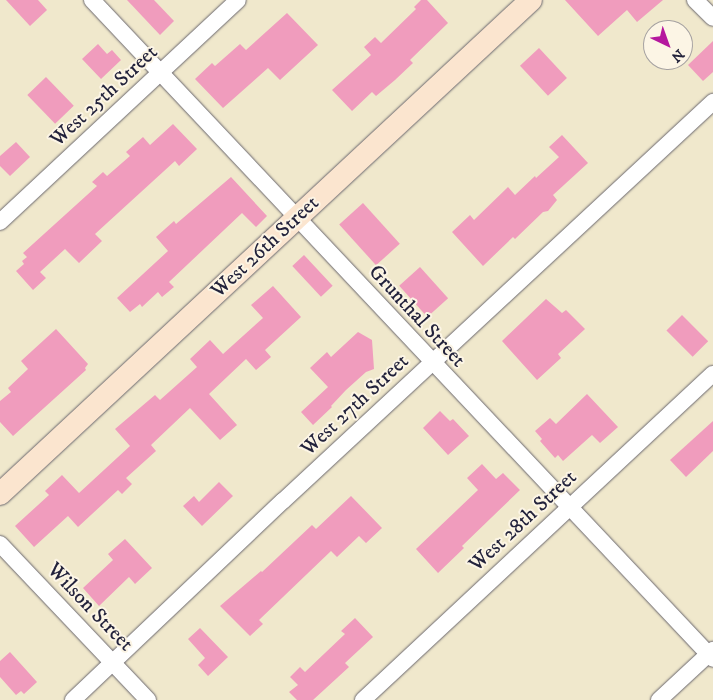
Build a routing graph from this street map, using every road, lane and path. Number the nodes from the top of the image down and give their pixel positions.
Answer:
1 (92, 0) edge
2 (238, 0) edge
3 (531, 0) edge
4 (695, 0) edge
5 (713, 18) edge
6 (160, 73) junction
7 (713, 102) edge
8 (296, 218) junction
9 (0, 222) edge
10 (432, 362) junction
11 (713, 374) edge
12 (0, 494) edge
13 (570, 507) junction
14 (0, 544) edge
15 (711, 654) edge
16 (114, 663) junction
17 (74, 700) edge
18 (148, 700) edge
19 (363, 700) edge
20 (659, 700) edge

1 - 6 street, Grunthal Street
2 - 6 street, West 25th Street
3 - 8 main road, West 26th Street
4 - 5 street
6 - 8 street, Grunthal Street
6 - 9 street, West 25th Street
7 - 10 street, West 27th Street
8 - 10 street, Grunthal Street
8 - 12 main road, West 26th Street
10 - 13 street, Grunthal Street
10 - 16 street, West 27th Street
11 - 13 street, West 28th Street
13 - 15 street, Grunthal Street
13 - 19 street, West 28th Street
14 - 16 street, Wilson Street
15 - 20 street
16 - 17 street, West 27th Street
16 - 18 street, Wilson Street

